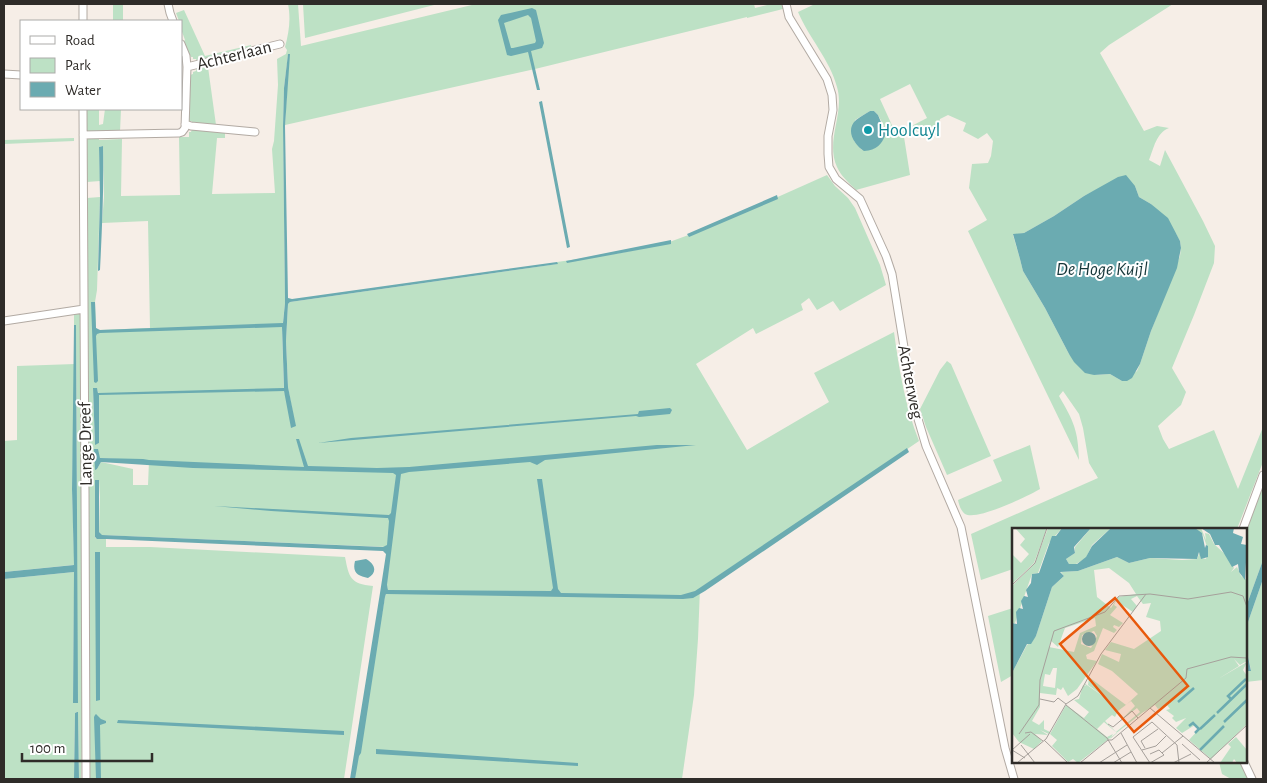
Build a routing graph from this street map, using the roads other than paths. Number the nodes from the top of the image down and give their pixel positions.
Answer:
1 (83, 4) edge
2 (168, 4) edge
3 (786, 4) edge
4 (83, 20) edge
5 (173, 20) edge
6 (280, 44) dead end
7 (182, 46) edge
8 (187, 66) junction
9 (4, 74) edge
10 (20, 75) edge
11 (83, 110) edge
12 (185, 124) junction
13 (255, 132) dead end
14 (83, 135) junction
15 (84, 309) junction
16 (4, 320) edge
17 (1263, 475) edge
18 (1243, 528) edge
19 (1244, 763) edge
20 (86, 779) edge
21 (1014, 779) edge
22 (1252, 779) edge

1 - 4 street
2 - 5 street
3 - 21 street, Achterweg
6 - 8 street, Achterlaan
7 - 8 street
8 - 12 street
9 - 10 street
11 - 14 street, Lange Dreef
12 - 13 street
12 - 14 street
14 - 15 street, Lange Dreef
15 - 16 street
15 - 20 street, Lange Dreef
17 - 18 street
19 - 22 street

